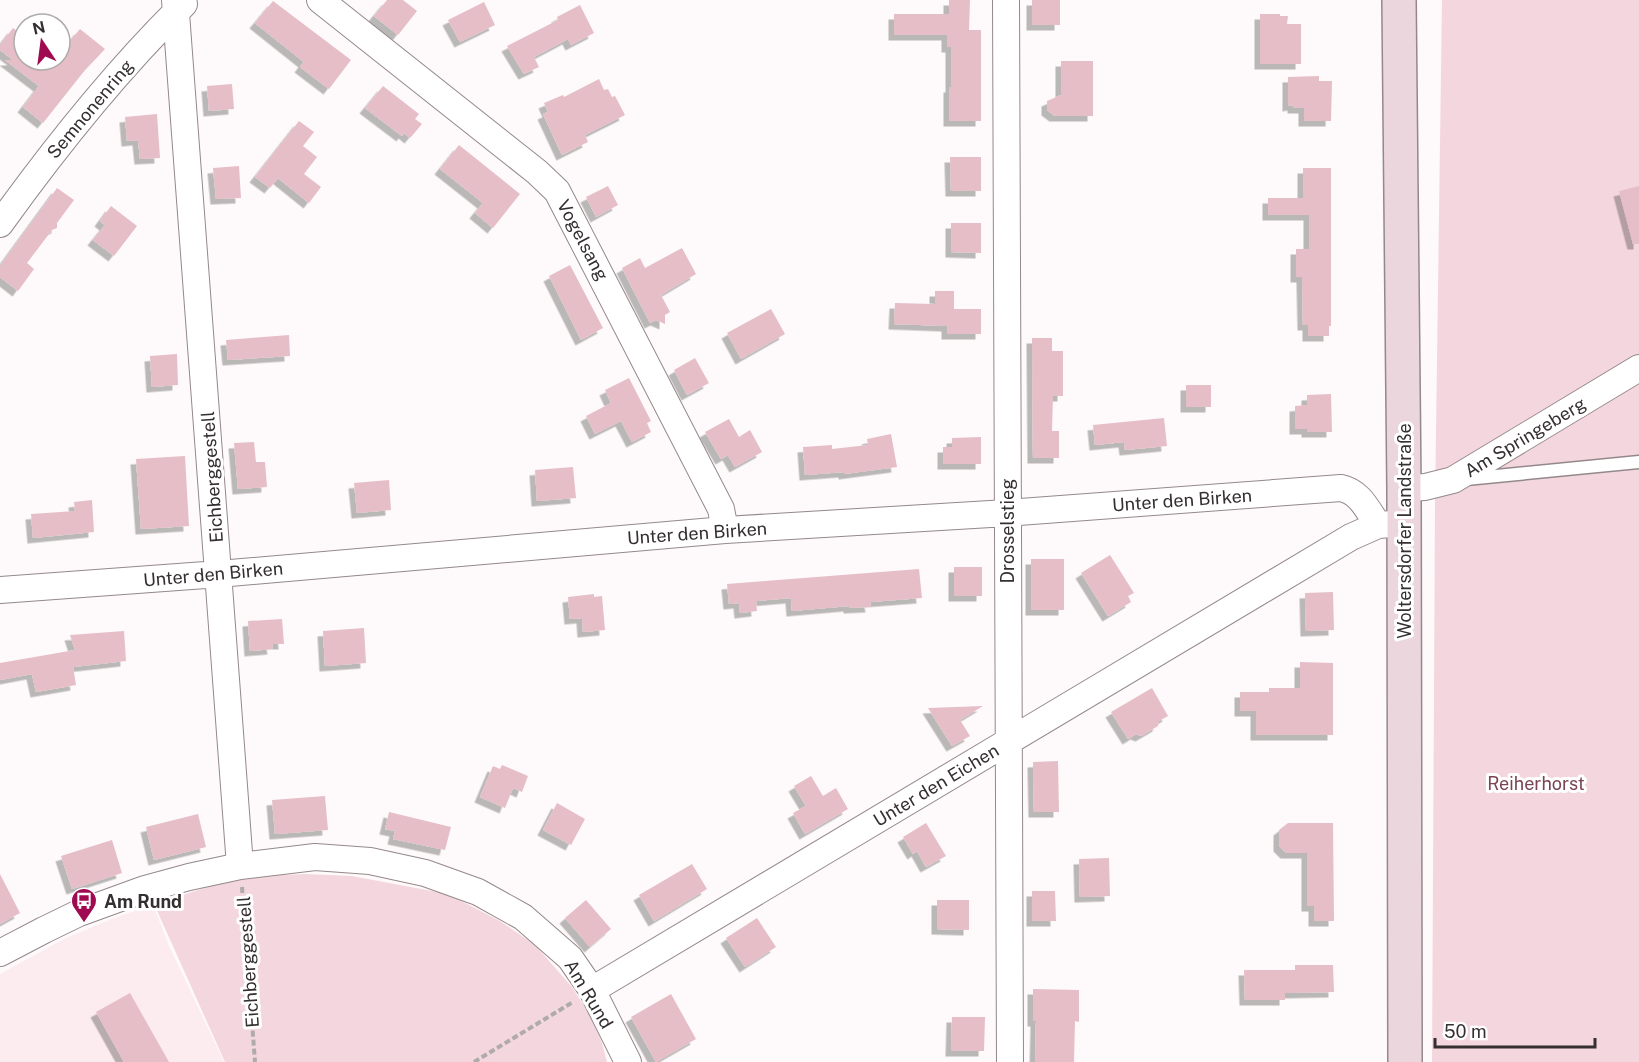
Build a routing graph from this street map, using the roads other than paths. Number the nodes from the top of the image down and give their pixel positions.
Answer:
1 (320, 0) edge
2 (1006, 0) edge
3 (1399, 0) edge
4 (180, 4) edge
5 (0, 224) edge
6 (1639, 368) edge
7 (1639, 462) edge
8 (1453, 480) junction
9 (1404, 488) junction
10 (1007, 513) junction
11 (1391, 524) junction
12 (725, 530) junction
13 (219, 574) junction
14 (0, 590) edge
15 (1009, 742) junction
16 (240, 866) junction
17 (0, 953) edge
18 (591, 990) junction
19 (628, 1062) edge
20 (1010, 1062) edge
21 (1405, 1062) edge

1 - 12 street, Vogelsang
2 - 10 street, Drosselstieg
3 - 9 main road, Woltersdorfer Landstraße
4 - 5 street, Semnonenring
4 - 13 street, Eichberggestell
6 - 8 street, Am Springeberg
7 - 8 lane
8 - 9 street, Am Springeberg
9 - 11 main road, Woltersdorfer Landstraße
10 - 11 street, Unter den Birken
10 - 12 street, Unter den Birken
10 - 15 street, Drosselstieg
11 - 15 street, Unter den Eichen
11 - 21 main road, Woltersdorfer Landstraße
12 - 13 street, Unter den Birken
13 - 14 street, Unter den Birken
13 - 16 street, Eichberggestell
15 - 18 street, Unter den Eichen
15 - 20 street, Drosselstieg
16 - 17 street, Am Rund
16 - 18 street, Am Rund
18 - 19 street, Am Rund

